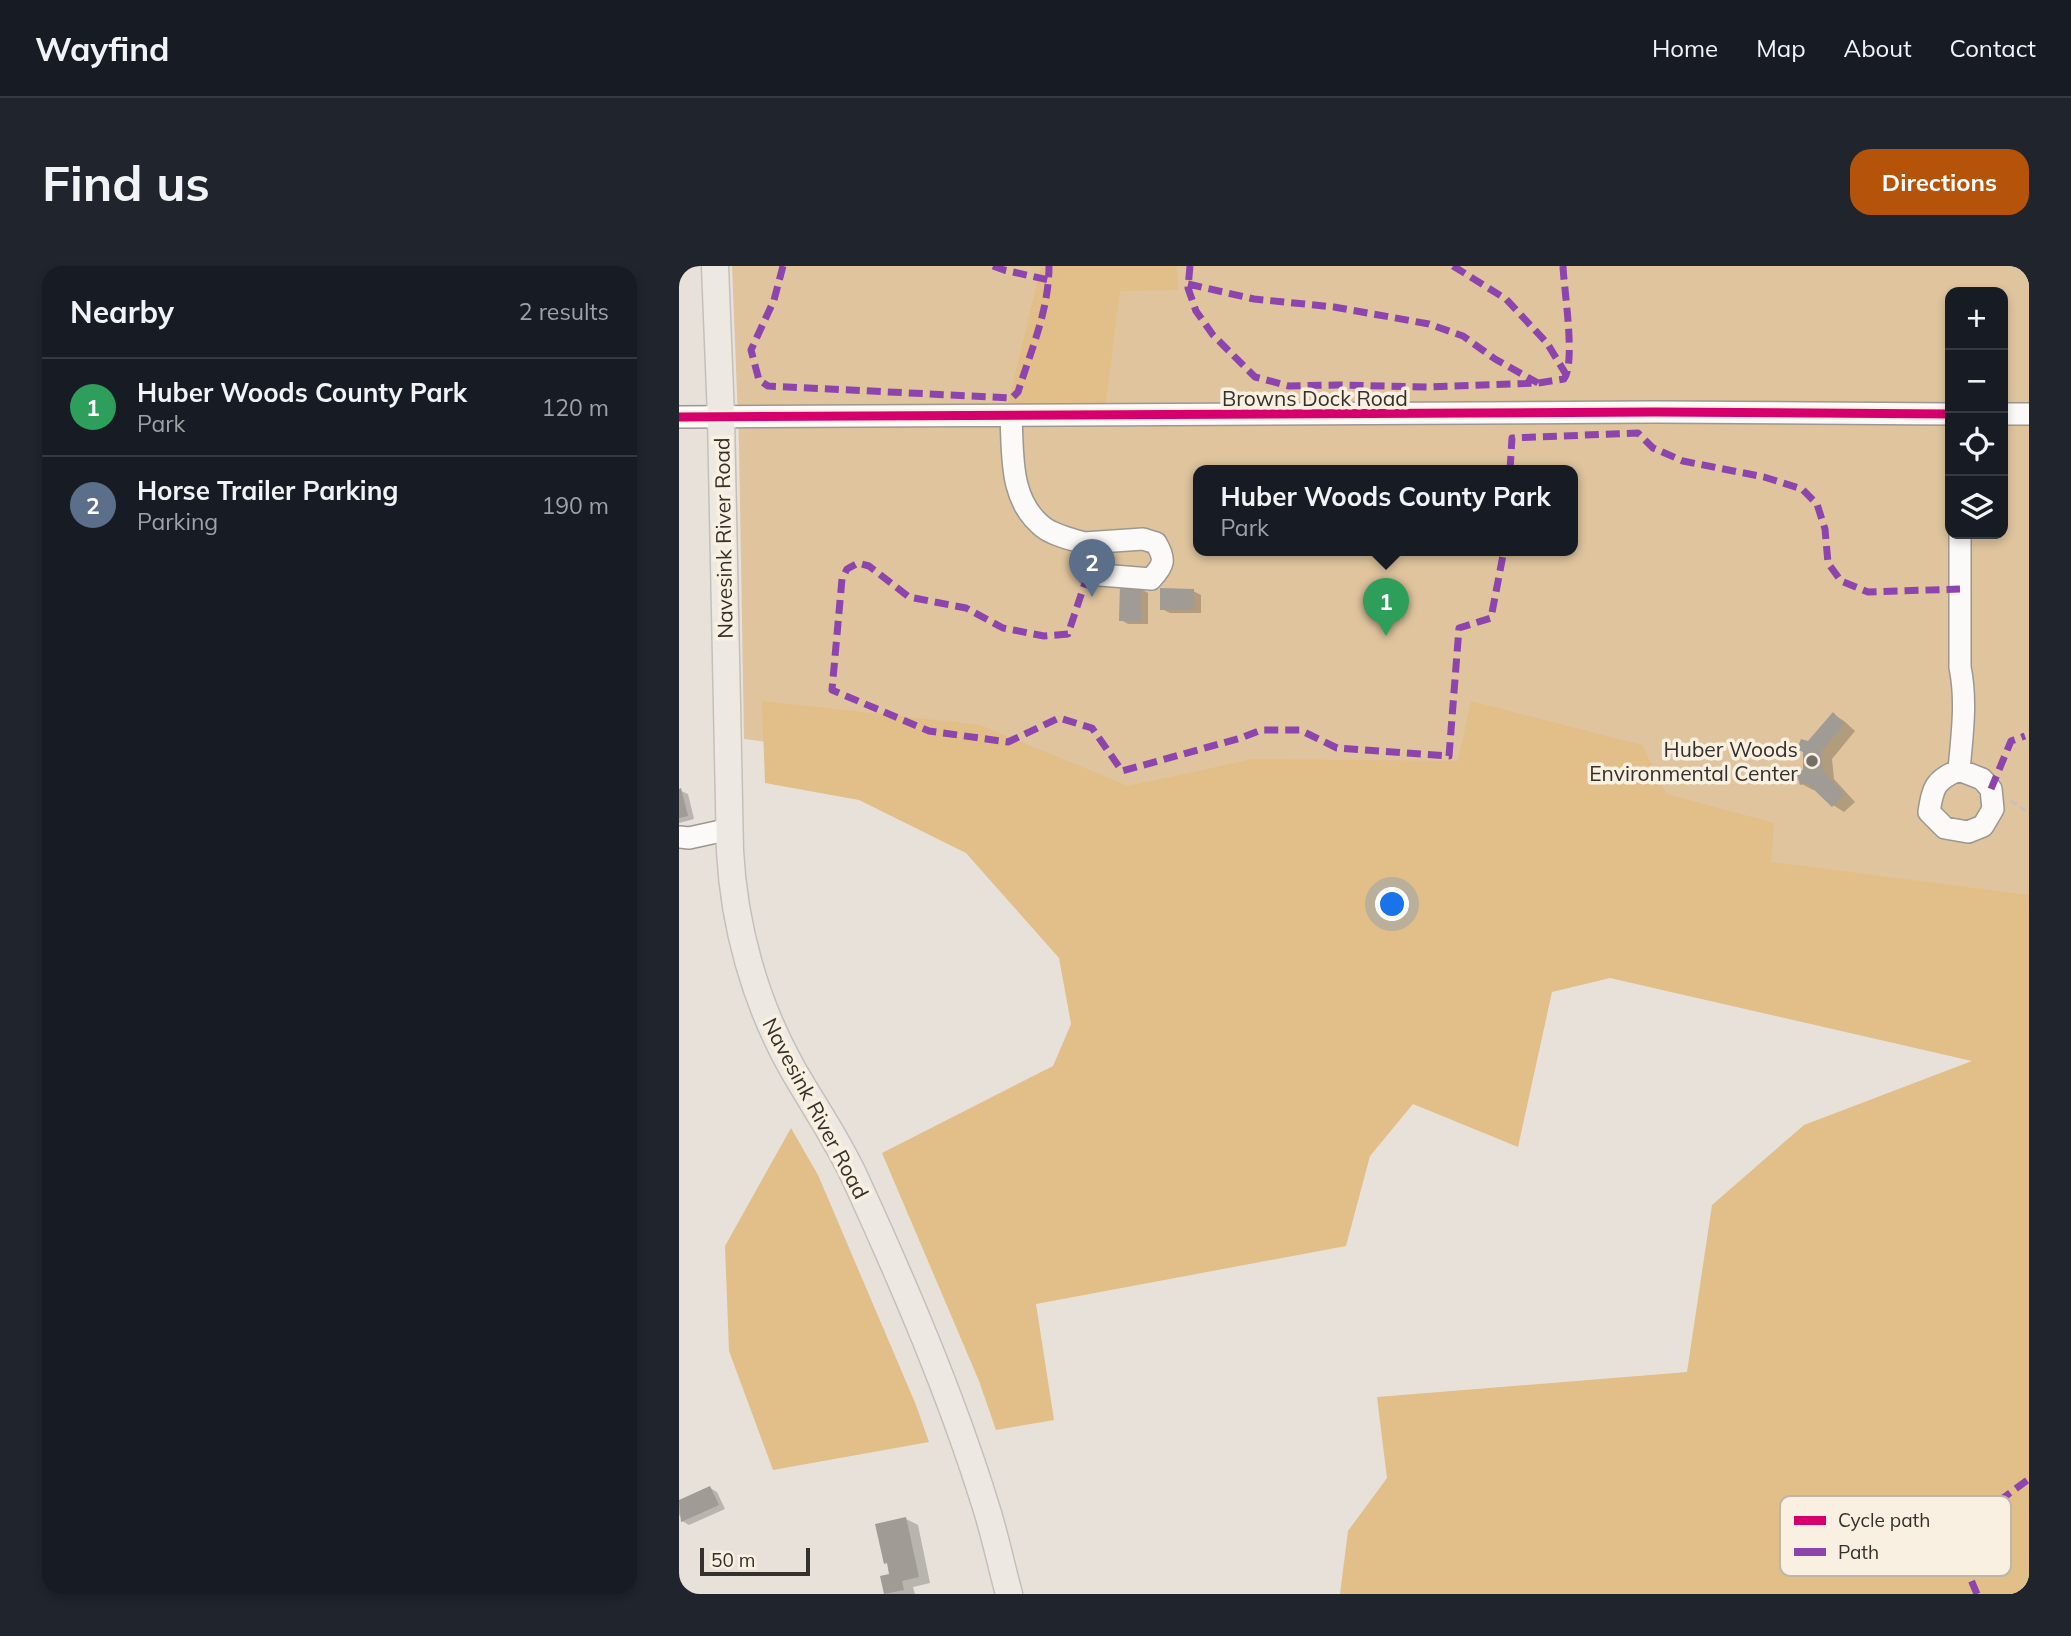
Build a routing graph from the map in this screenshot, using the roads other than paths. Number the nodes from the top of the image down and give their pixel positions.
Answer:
1 (715, 266) edge
2 (1945, 414) edge
3 (2008, 414) edge
4 (2029, 414) edge
5 (1011, 415) junction
6 (679, 417) edge
7 (721, 417) junction
8 (1960, 539) edge
9 (1084, 543) dead end
10 (1959, 770) dead end
11 (730, 829) junction
12 (679, 837) edge
13 (1009, 1594) edge

1 - 7 main road, Navesink River Road
2 - 5 street, Browns Dock Road
3 - 4 street
5 - 7 street, Browns Dock Road
5 - 9 street
6 - 7 street, Browns Dock Road
7 - 11 main road, Navesink River Road
8 - 10 street
11 - 12 street
11 - 13 main road, Navesink River Road

